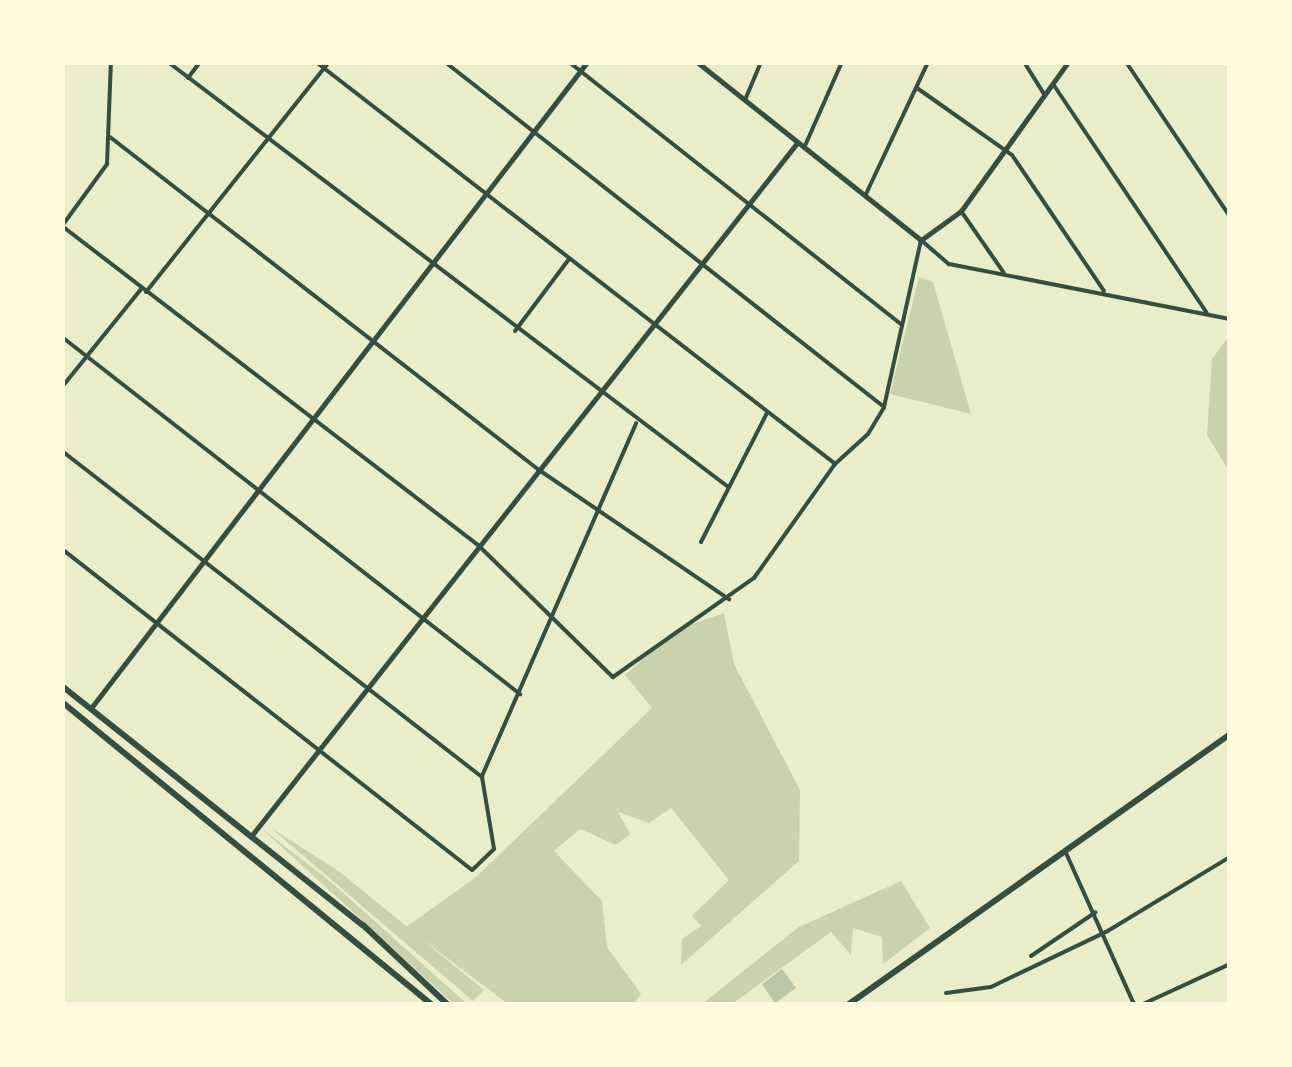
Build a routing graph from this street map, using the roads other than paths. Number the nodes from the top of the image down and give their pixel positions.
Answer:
1 (110, 62) edge
2 (168, 62) edge
3 (200, 62) edge
4 (316, 62) edge
5 (329, 62) edge
6 (445, 62) edge
7 (569, 62) edge
8 (587, 62) edge
9 (697, 62) edge
10 (761, 62) edge
11 (842, 62) edge
12 (928, 62) edge
13 (1024, 62) edge
14 (1068, 62) edge
15 (1126, 62) edge
16 (324, 69) junction
17 (580, 71) junction
18 (188, 78) junction
19 (1053, 84) junction
20 (917, 88) junction
21 (1045, 96) junction
22 (745, 101) junction
23 (533, 132) junction
24 (110, 136) junction
25 (267, 142) junction
26 (798, 143) junction
27 (804, 148) junction
28 (1006, 150) junction
29 (486, 193) junction
30 (865, 196) junction
31 (750, 202) junction
32 (961, 211) junction
33 (214, 213) junction
34 (1230, 217) edge
35 (62, 226) edge
36 (921, 240) junction
37 (570, 259) junction
38 (700, 264) junction
39 (429, 265) junction
40 (1005, 275) junction
41 (144, 290) junction
42 (1104, 292) junction
43 (1206, 312) junction
44 (1230, 319) edge
45 (654, 323) junction
46 (902, 324) junction
47 (515, 332) junction
48 (62, 337) edge
49 (373, 338) junction
50 (87, 356) junction
51 (62, 387) edge
52 (598, 396) junction
53 (884, 407) junction
54 (766, 413) junction
55 (312, 418) junction
56 (636, 424) junction
57 (62, 451) edge
58 (834, 464) junction
59 (539, 470) junction
60 (727, 486) junction
61 (257, 489) junction
62 (600, 505) junction
63 (701, 542) dead end
64 (478, 545) junction
65 (62, 550) edge
66 (202, 560) junction
67 (729, 599) junction
68 (555, 614) junction
69 (422, 618) junction
70 (156, 622) junction
71 (62, 686) edge
72 (368, 688) junction
73 (520, 694) junction
74 (62, 702) edge
75 (91, 708) junction
76 (1230, 734) edge
77 (320, 748) junction
78 (482, 777) junction
79 (252, 835) junction
80 (1066, 853) junction
81 (1230, 858) edge
82 (1096, 912) junction
83 (1106, 932) junction
84 (1031, 956) dead end
85 (1230, 964) edge
86 (946, 994) dead end
87 (431, 1004) edge
88 (448, 1004) edge
89 (849, 1004) edge
90 (1134, 1004) edge
91 (1143, 1004) edge

1 - 24 street
2 - 18 street
3 - 18 street
4 - 16 street
5 - 16 street
6 - 23 street
7 - 17 street
8 - 17 street
9 - 22 street
10 - 22 street
11 - 27 street
12 - 20 street
13 - 21 street
14 - 19 street
15 - 34 street
16 - 25 street
16 - 29 street
17 - 23 street
17 - 31 street
18 - 25 street
19 - 21 street
19 - 43 street
20 - 28 street
20 - 30 street
21 - 28 street
22 - 26 street
23 - 29 street
23 - 38 street
24 - 33 street
24 - 35 street
25 - 33 street
25 - 39 street
26 - 27 street
26 - 31 street
27 - 30 street
28 - 32 street
28 - 42 street
29 - 37 street
29 - 39 street
30 - 36 street
31 - 38 street
31 - 46 street
32 - 36 street
32 - 40 street
33 - 41 street
33 - 49 street
35 - 41 street
36 - 40 street
36 - 46 street
37 - 45 street
37 - 47 street
38 - 45 street
38 - 53 street
39 - 47 street
39 - 49 street
40 - 42 street
41 - 50 street
41 - 55 street
42 - 43 street
43 - 44 street
45 - 52 street
45 - 54 street
46 - 53 street
47 - 52 street
48 - 50 street
49 - 55 street
49 - 59 street
50 - 51 street
50 - 61 street
52 - 56 street
52 - 59 street
53 - 58 street
54 - 58 street
54 - 60 street
55 - 61 street
55 - 64 street
56 - 60 street
56 - 62 street
57 - 66 street
58 - 67 street
59 - 62 street
59 - 64 street
60 - 63 street
61 - 66 street
61 - 69 street
62 - 67 street
62 - 68 street
64 - 68 street
64 - 69 street
65 - 70 street
66 - 70 street
66 - 72 street
67 - 68 street
68 - 73 street
69 - 72 street
69 - 73 street
70 - 75 street
70 - 77 street
71 - 75 main road
72 - 77 street
72 - 78 street
73 - 78 street
74 - 87 main road
75 - 79 main road
76 - 80 main road
77 - 78 street
77 - 79 street
79 - 88 main road
80 - 82 street
80 - 89 main road
81 - 83 street
82 - 83 street
82 - 84 street
83 - 86 street
83 - 90 street
85 - 91 street

